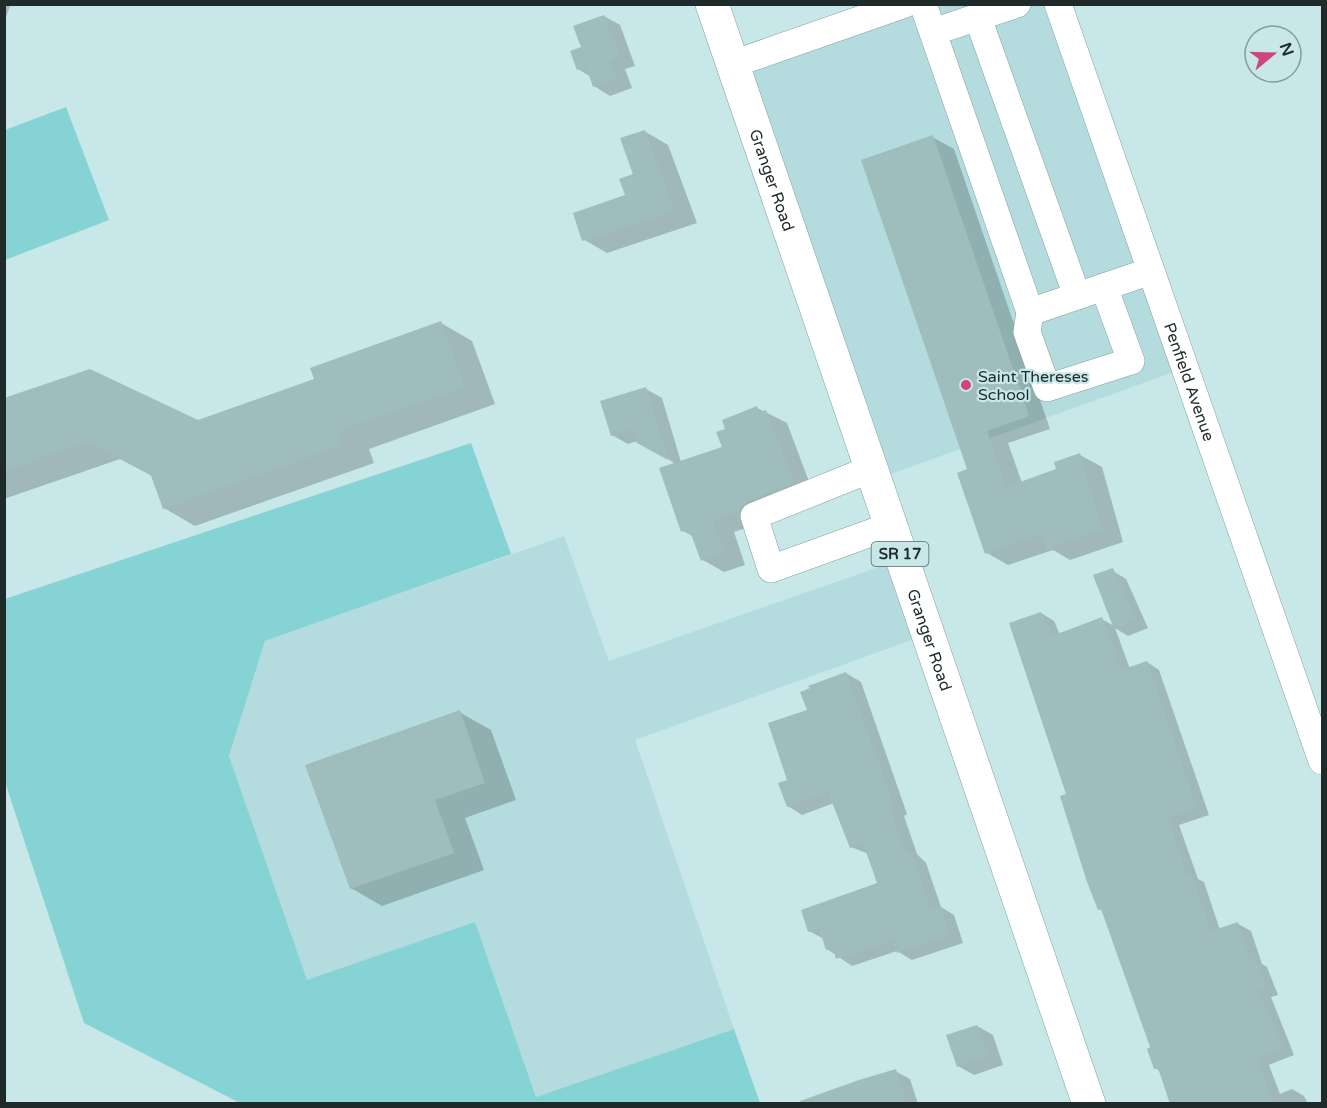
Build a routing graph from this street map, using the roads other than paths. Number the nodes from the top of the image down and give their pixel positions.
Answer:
1 (712, 4) edge
2 (904, 4) edge
3 (923, 4) edge
4 (1017, 4) edge
5 (1058, 4) edge
6 (978, 18) junction
7 (933, 32) junction
8 (733, 64) junction
9 (1151, 271) junction
10 (1104, 287) junction
11 (1077, 296) junction
12 (1030, 312) junction
13 (871, 470) junction
14 (890, 526) junction
15 (1323, 761) edge
16 (1089, 1104) edge

1 - 8 main road, Granger Road / SR 17
2 - 8 street
3 - 7 street
4 - 6 street
5 - 9 street, Penfield Avenue
6 - 7 street
6 - 11 street
7 - 12 street
8 - 13 main road, Granger Road / SR 17
9 - 10 street
9 - 15 street, Penfield Avenue
10 - 11 street
10 - 12 street
11 - 12 street
13 - 14 main road, Granger Road / SR 17
13 - 14 street
14 - 16 main road, Granger Road / SR 17

